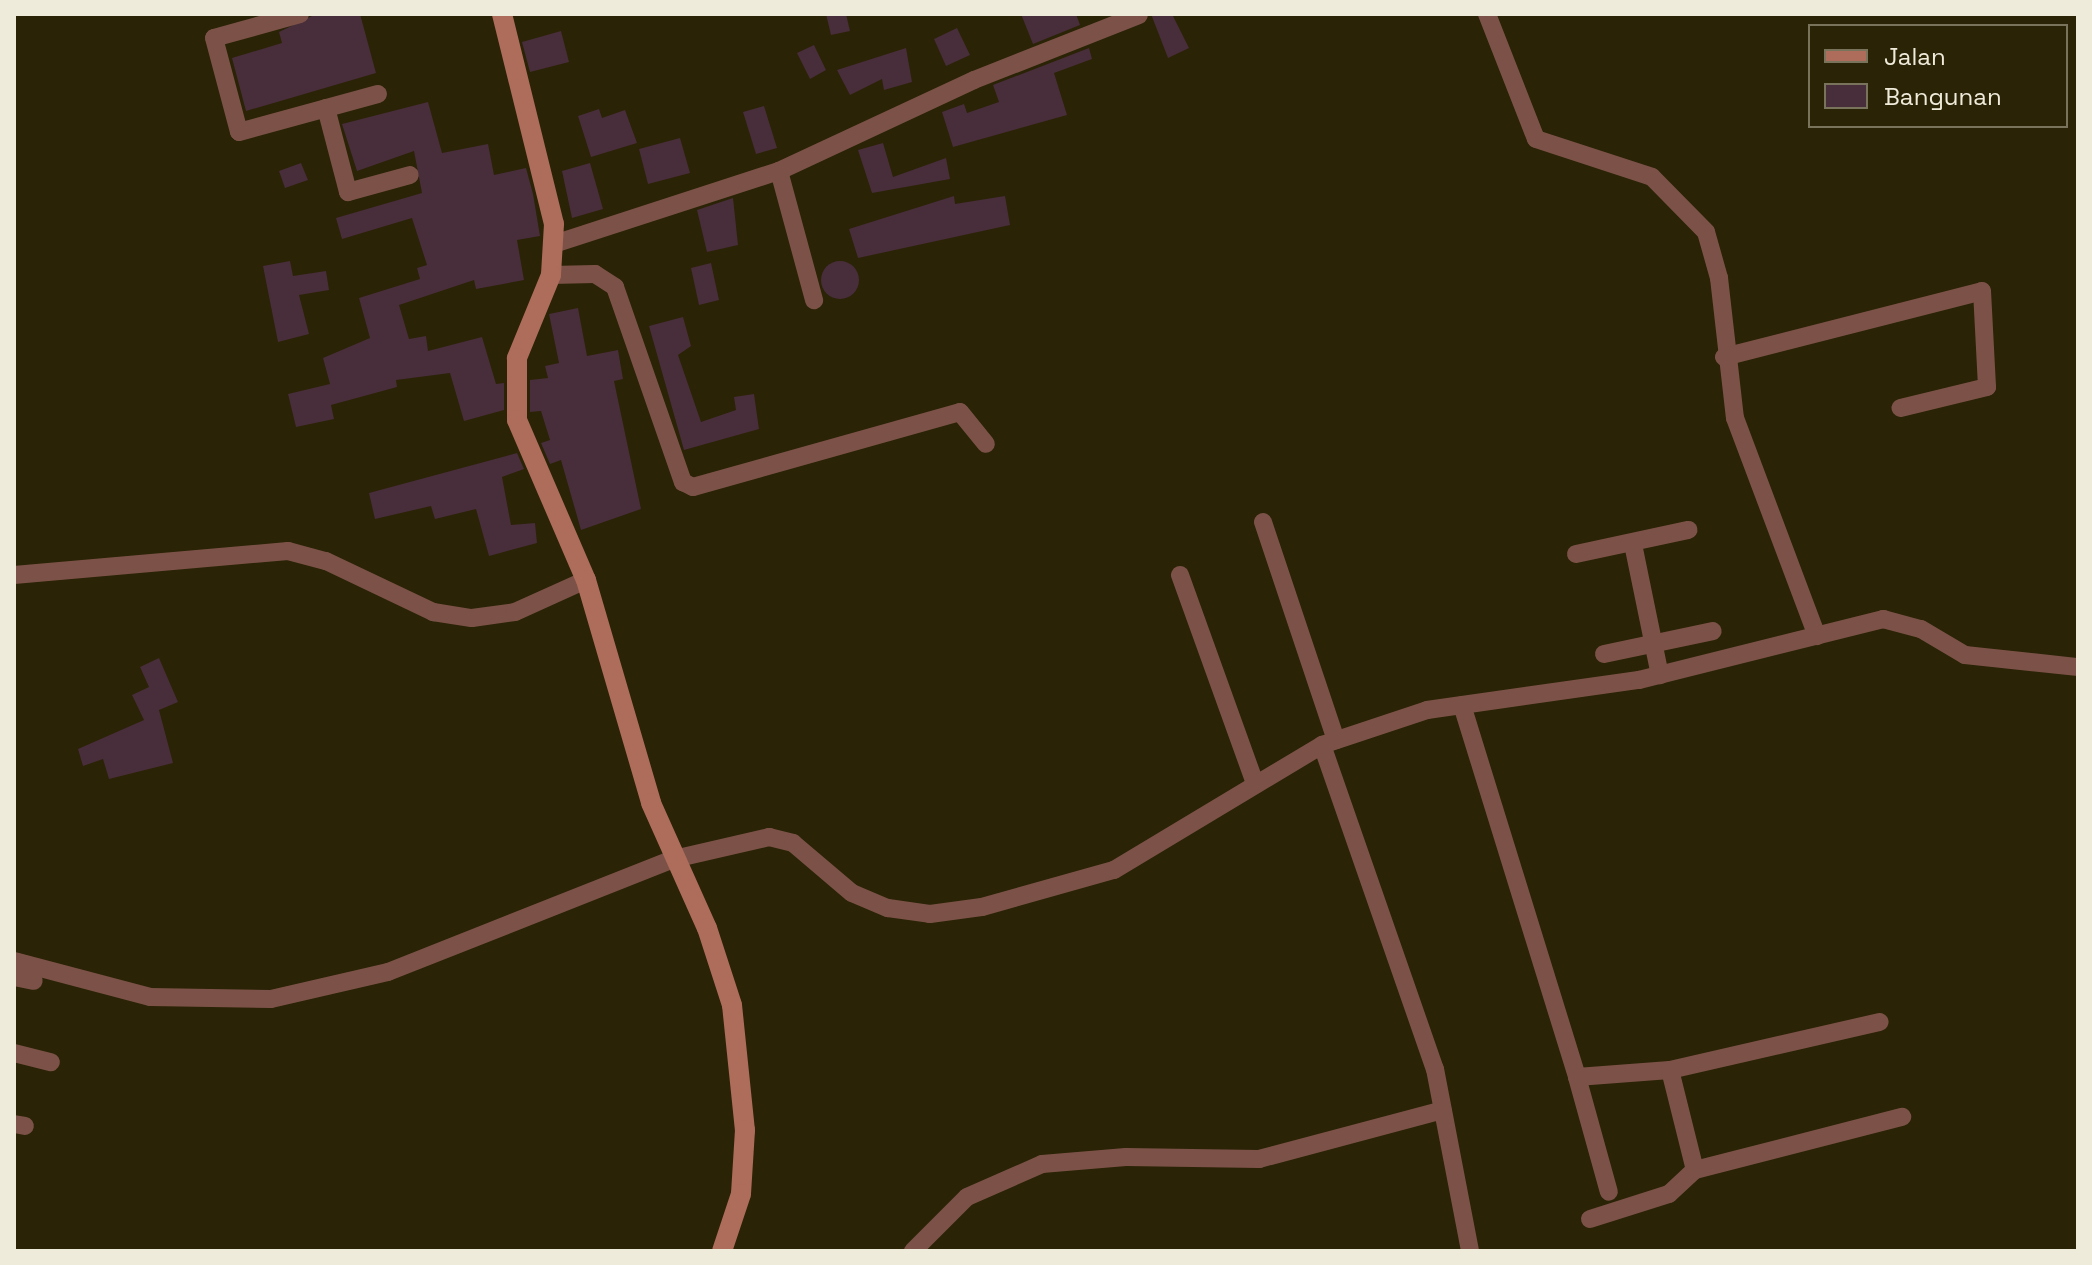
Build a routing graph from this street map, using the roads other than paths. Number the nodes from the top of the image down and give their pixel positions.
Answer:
1 (300, 14) edge
2 (502, 14) edge
3 (1487, 14) edge
4 (1139, 15) edge
5 (378, 94) dead end
6 (326, 108) junction
7 (779, 171) junction
8 (410, 175) dead end
9 (554, 244) junction
10 (551, 275) junction
11 (814, 300) dead end
12 (1724, 357) junction
13 (1900, 408) dead end
14 (986, 444) dead end
15 (1263, 522) dead end
16 (1688, 530) dead end
17 (1633, 544) junction
18 (1576, 554) dead end
19 (14, 575) edge
20 (1180, 575) dead end
21 (586, 580) junction
22 (1713, 631) dead end
23 (1817, 636) junction
24 (1654, 645) junction
25 (1604, 654) dead end
26 (2078, 667) edge
27 (1660, 675) junction
28 (1462, 705) junction
29 (1329, 742) junction
30 (1255, 783) junction
31 (674, 859) junction
32 (14, 961) edge
33 (14, 977) edge
34 (34, 981) dead end
35 (1880, 1022) dead end
36 (14, 1053) edge
37 (51, 1062) dead end
38 (1670, 1070) junction
39 (1577, 1077) junction
40 (1443, 1110) junction
41 (1902, 1117) dead end
42 (1695, 1170) junction
43 (1609, 1192) dead end
44 (1590, 1219) dead end
45 (722, 1251) edge
46 (913, 1251) edge
47 (1470, 1251) edge

1 - 6 street
2 - 9 street
3 - 12 street
4 - 7 street
5 - 6 street
6 - 8 street
7 - 9 street
7 - 11 street
9 - 10 street
10 - 14 street
10 - 21 street
12 - 13 street
12 - 23 street
15 - 29 street
16 - 17 street
17 - 18 street
17 - 24 street
19 - 21 street
20 - 30 street
21 - 31 street
22 - 24 street
23 - 26 street
23 - 27 street
24 - 25 street
24 - 27 street
27 - 28 street
28 - 29 street
28 - 39 street
29 - 30 street
29 - 40 street
30 - 31 street
31 - 32 street
31 - 45 street
33 - 34 street
35 - 38 street
36 - 37 street
38 - 39 street
38 - 42 street
39 - 43 street
40 - 46 street
40 - 47 street
41 - 42 street
42 - 44 street

